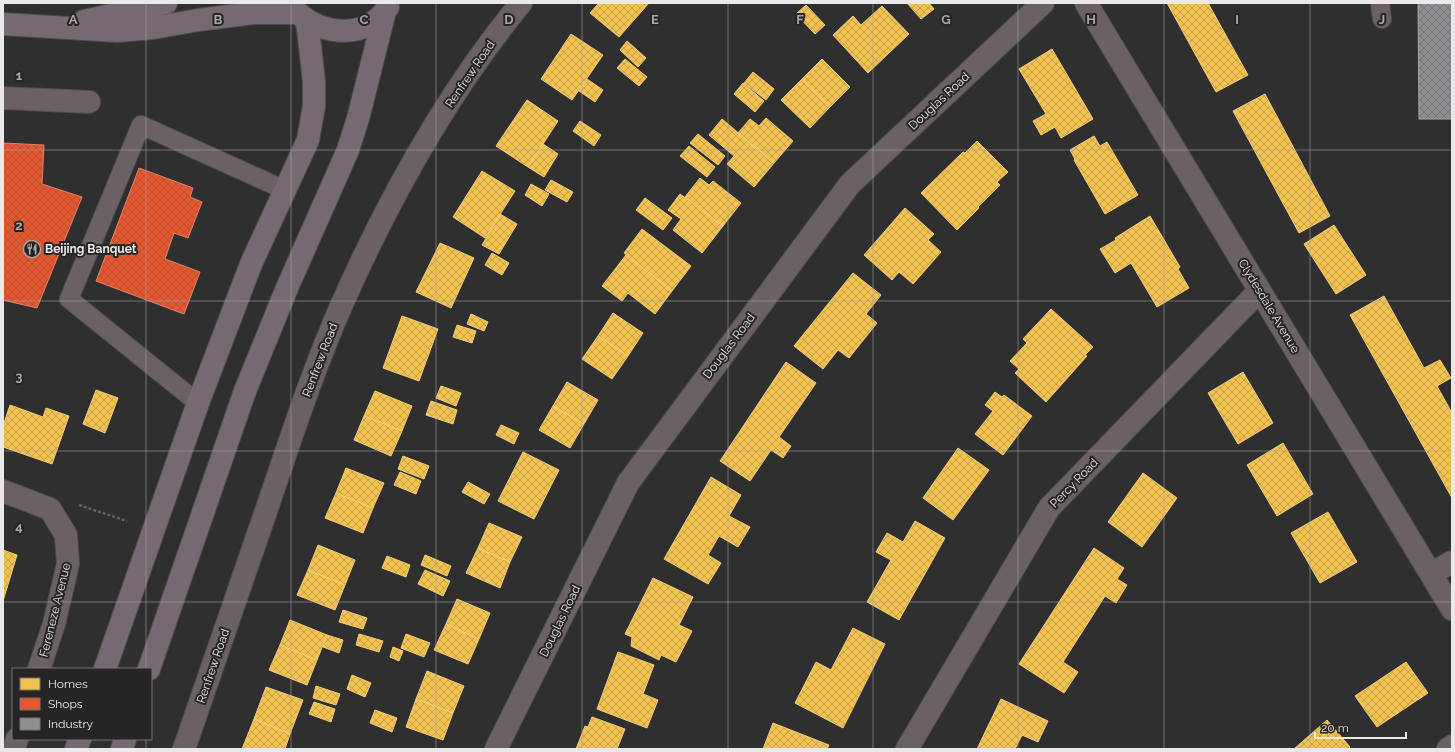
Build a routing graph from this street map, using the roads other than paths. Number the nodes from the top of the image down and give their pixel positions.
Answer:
1 (521, 3) edge
2 (1044, 3) edge
3 (1086, 3) edge
4 (158, 4) edge
5 (388, 7) edge
6 (299, 12) edge
7 (3, 24) edge
8 (54, 28) junction
9 (3, 98) edge
10 (89, 102) dead end
11 (285, 190) junction
12 (1260, 291) junction
13 (198, 403) junction
14 (3, 491) edge
15 (1452, 562) edge
16 (1432, 573) junction
17 (1452, 609) edge
18 (39, 668) edge
19 (104, 668) edge
20 (149, 668) edge
21 (1452, 746) edge
22 (184, 749) edge
23 (496, 749) edge
24 (907, 749) edge
25 (1448, 749) edge

1 - 22 street, Renfrew Road
2 - 23 street, Douglas Road
3 - 12 street, Clydesdale Avenue
4 - 8 main road
5 - 6 main road
5 - 20 main road
6 - 8 main road
6 - 11 main road
7 - 8 main road
9 - 10 street
11 - 13 main road
11 - 13 lane
12 - 16 street, Clydesdale Avenue
12 - 24 street, Percy Road
13 - 19 main road
14 - 18 street, Fereneze Avenue
15 - 16 street
16 - 17 street, Clydesdale Avenue
21 - 25 street

